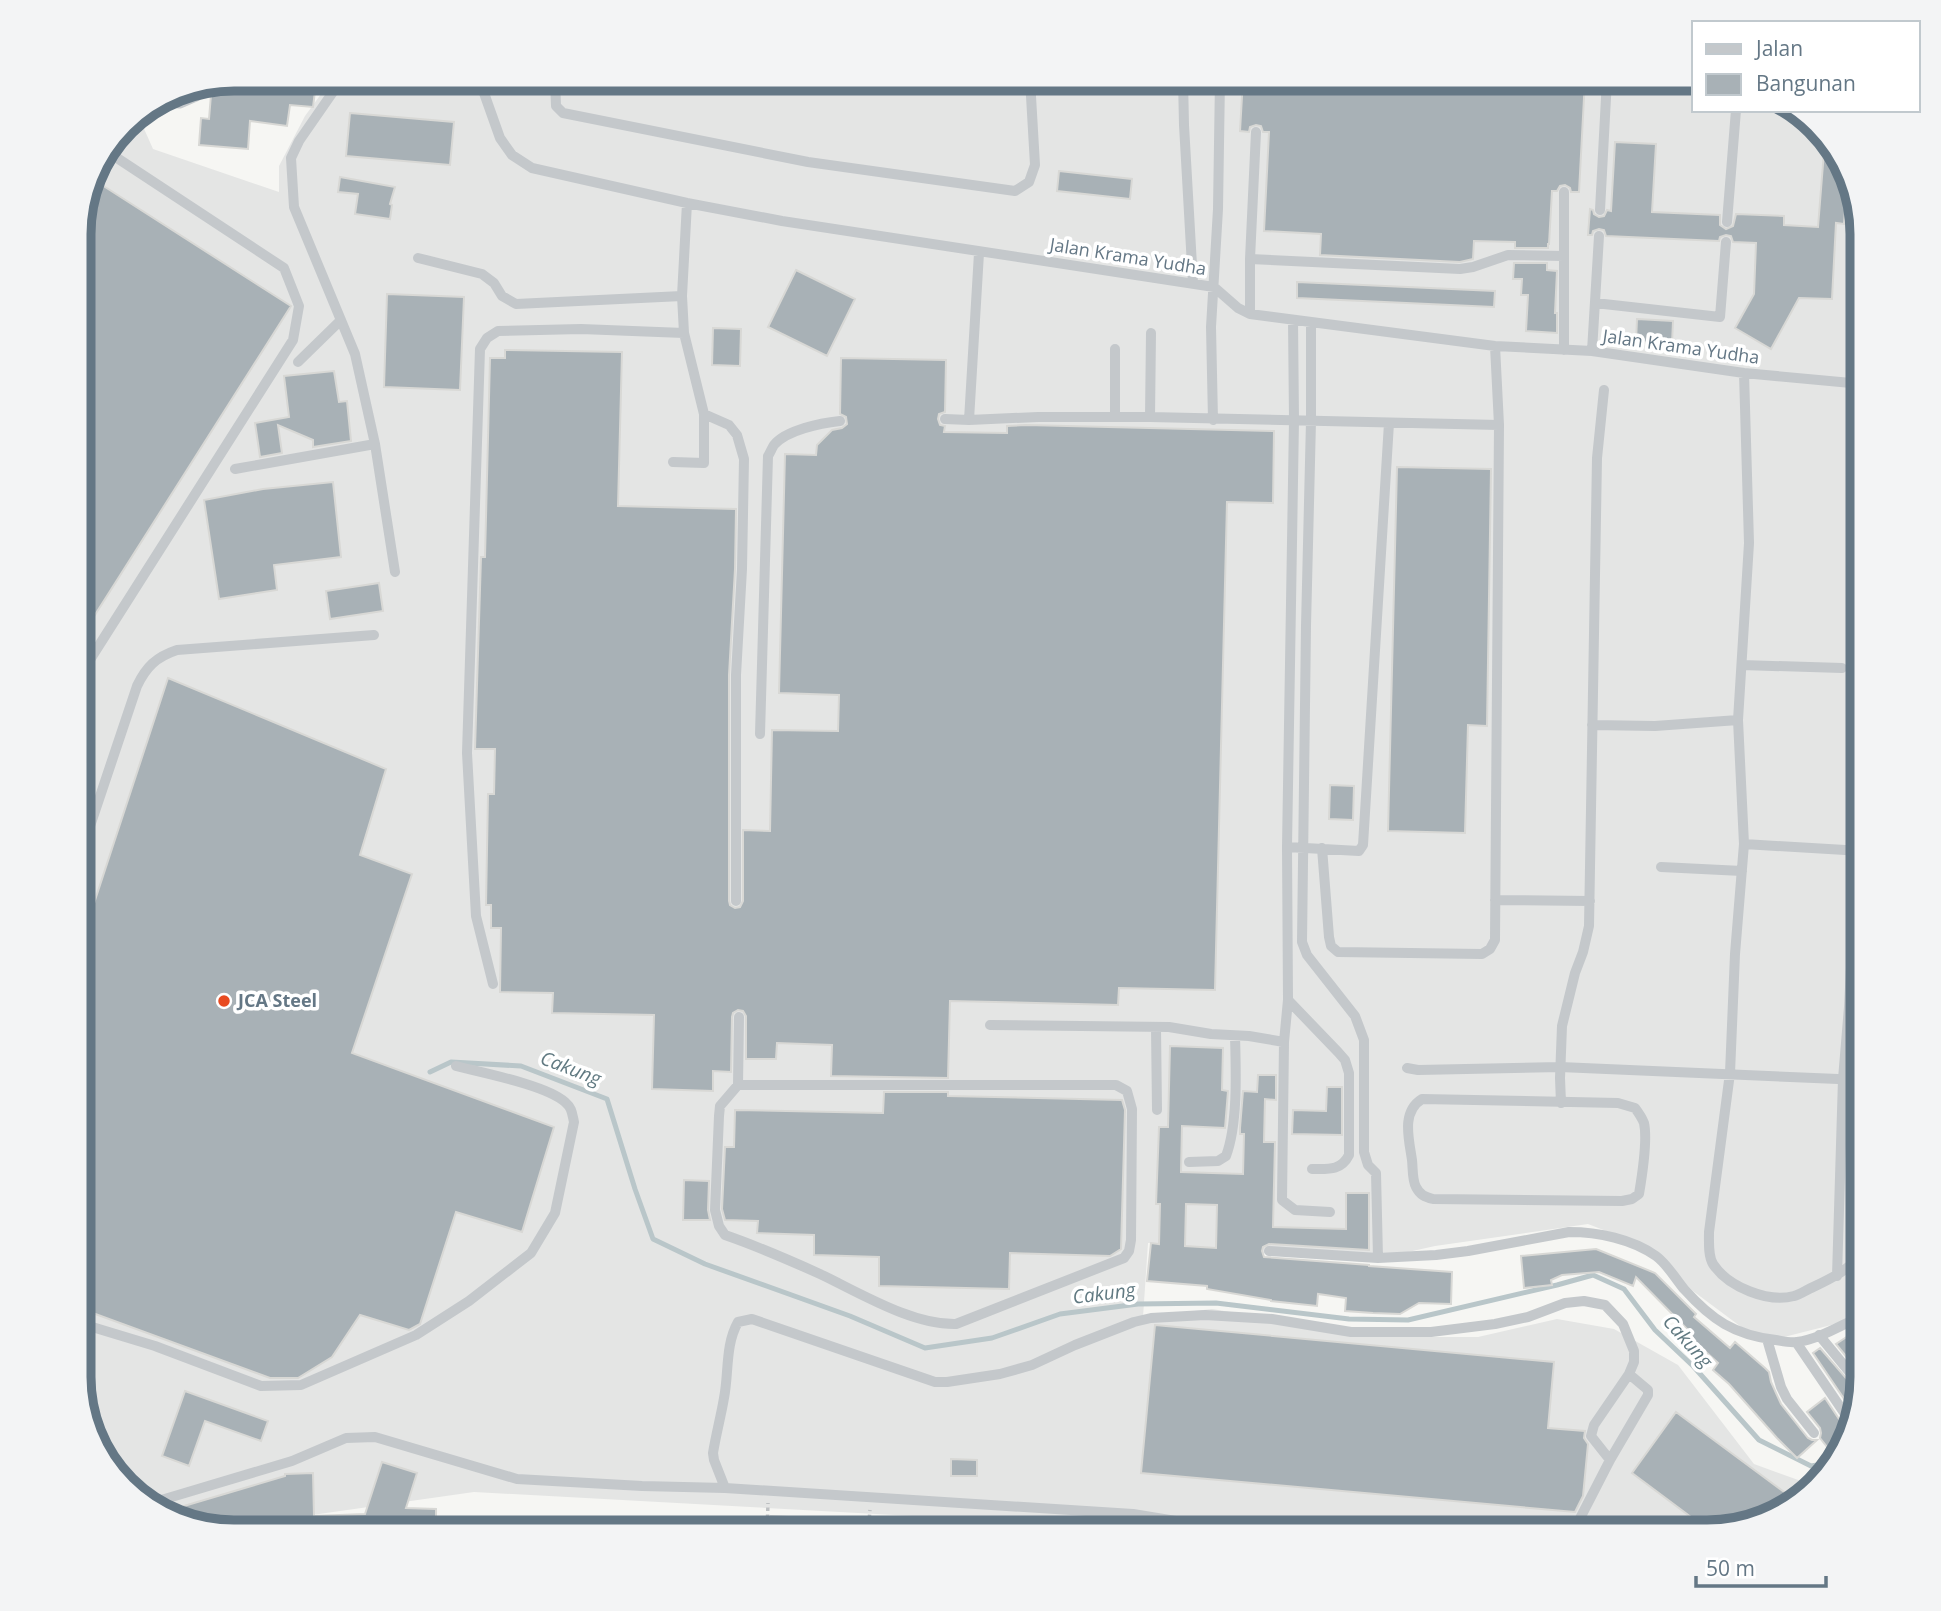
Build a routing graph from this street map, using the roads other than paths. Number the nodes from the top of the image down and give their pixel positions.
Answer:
1 (334, 91) edge
2 (483, 91) edge
3 (555, 91) edge
4 (1031, 91) edge
5 (1183, 91) edge
6 (1220, 91) edge
7 (1605, 91) edge
8 (1736, 112) edge
9 (1256, 132) dead end
10 (114, 156) edge
11 (1564, 191) dead end
12 (687, 203) junction
13 (1600, 210) dead end
14 (1727, 222) dead end
15 (1599, 236) dead end
16 (1726, 242) dead end
17 (979, 253) junction
18 (1563, 256) junction
19 (418, 258) dead end
20 (1250, 259) junction
21 (1193, 283) junction
22 (1214, 287) junction
23 (682, 296) junction
24 (1595, 303) junction
25 (1250, 314) junction
26 (341, 320) junction
27 (1293, 320) junction
28 (1311, 323) junction
29 (684, 332) junction
30 (1151, 333) dead end
31 (1495, 346) junction
32 (1115, 349) dead end
33 (1564, 350) junction
34 (1592, 351) junction
35 (299, 362) dead end
36 (1744, 373) junction
37 (1850, 383) edge
38 (1604, 390) dead end
39 (704, 414) junction
40 (1115, 417) junction
41 (1150, 417) junction
42 (945, 419) dead end
43 (1213, 419) junction
44 (969, 420) junction
45 (1294, 420) junction
46 (839, 421) dead end
47 (1311, 421) junction
48 (1388, 423) junction
49 (1499, 425) junction
50 (375, 444) junction
51 (673, 462) dead end
52 (235, 469) dead end
53 (395, 572) dead end
54 (374, 635) dead end
55 (91, 658) edge
56 (1742, 665) junction
57 (1842, 668) dead end
58 (1738, 720) junction
59 (1591, 725) junction
60 (760, 733) dead end
61 (91, 823) edge
62 (1744, 844) junction
63 (1287, 847) junction
64 (1304, 847) junction
65 (1322, 848) junction
66 (1850, 850) edge
67 (1661, 867) dead end
68 (1742, 871) junction
69 (1495, 900) junction
70 (736, 901) dead end
71 (1590, 901) junction
72 (493, 984) dead end
73 (1288, 1000) junction
74 (1850, 1001) edge
75 (739, 1017) dead end
76 (990, 1025) dead end
77 (1156, 1028) junction
78 (1235, 1036) junction
79 (1284, 1042) junction
80 (456, 1066) dead end
81 (1560, 1067) junction
82 (1407, 1068) dead end
83 (1730, 1073) junction
84 (1843, 1079) junction
85 (1850, 1079) edge
86 (738, 1085) junction
87 (1562, 1103) junction
88 (1157, 1110) dead end
89 (1189, 1162) dead end
90 (1312, 1169) dead end
91 (1330, 1212) dead end
92 (1269, 1251) dead end
93 (1378, 1258) junction
94 (1850, 1266) edge
95 (1837, 1276) junction
96 (1850, 1321) edge
97 (91, 1327) edge
98 (1819, 1335) junction
99 (1768, 1339) junction
100 (1796, 1342) junction
101 (1850, 1373) edge
102 (1629, 1374) junction
103 (1845, 1414) edge
104 (1814, 1433) dead end
105 (1610, 1460) junction
106 (725, 1488) junction
107 (161, 1500) edge
108 (1169, 1520) edge
109 (1579, 1520) edge

1 - 26 lane
2 - 12 lane, Jalan Krama Yudha
3 - 4 lane
5 - 21 lane
6 - 22 lane
7 - 13 lane
8 - 14 lane
9 - 20 lane
10 - 55 lane
11 - 18 lane
12 - 17 lane, Jalan Krama Yudha
12 - 23 lane
15 - 24 lane
16 - 24 lane
17 - 21 lane, Jalan Krama Yudha
17 - 44 lane
18 - 20 lane
18 - 33 lane
19 - 23 lane
20 - 25 lane
21 - 22 lane, Jalan Krama Yudha
22 - 25 lane, Jalan Krama Yudha
22 - 43 lane
23 - 29 lane
24 - 34 lane
25 - 27 lane, Jalan Krama Yudha
26 - 35 lane
26 - 50 lane
27 - 28 lane, Jalan Krama Yudha
27 - 45 lane
28 - 31 lane, Jalan Krama Yudha
28 - 47 lane
29 - 39 lane
29 - 72 lane
30 - 41 lane
31 - 33 lane, Jalan Krama Yudha
31 - 49 lane
32 - 40 lane
33 - 34 lane, Jalan Krama Yudha
34 - 36 lane, Jalan Krama Yudha
36 - 37 lane, Jalan Krama Yudha
36 - 56 lane
38 - 59 lane
39 - 51 lane
39 - 70 lane
40 - 41 lane
40 - 44 lane
41 - 43 lane
42 - 44 lane
43 - 45 lane
45 - 47 lane
45 - 63 lane
46 - 60 lane
47 - 48 lane
47 - 64 lane
48 - 49 lane
48 - 65 lane
49 - 69 lane
50 - 52 lane
50 - 53 lane
54 - 61 lane
56 - 57 lane
56 - 58 lane
58 - 59 lane
58 - 62 lane
59 - 71 lane
62 - 66 lane
62 - 68 lane
63 - 64 lane
63 - 73 lane
64 - 65 lane
64 - 93 lane
65 - 69 lane
67 - 68 lane
68 - 83 lane
69 - 71 lane
71 - 81 lane
73 - 79 lane
73 - 90 lane
74 - 84 lane
75 - 86 lane
76 - 77 lane
77 - 78 lane
77 - 88 lane
78 - 79 lane
78 - 89 lane
79 - 91 lane
80 - 97 lane
81 - 82 lane
81 - 83 lane
81 - 87 lane
83 - 84 lane
83 - 95 lane
84 - 85 lane
84 - 95 lane
86 - 86 lane
87 - 87 lane
92 - 93 lane
93 - 99 lane
94 - 95 lane
96 - 98 lane
98 - 100 lane
98 - 101 lane
99 - 100 lane
99 - 104 lane
100 - 103 lane
102 - 105 lane
102 - 105 lane
102 - 106 lane
105 - 109 lane
106 - 107 lane
106 - 108 lane

